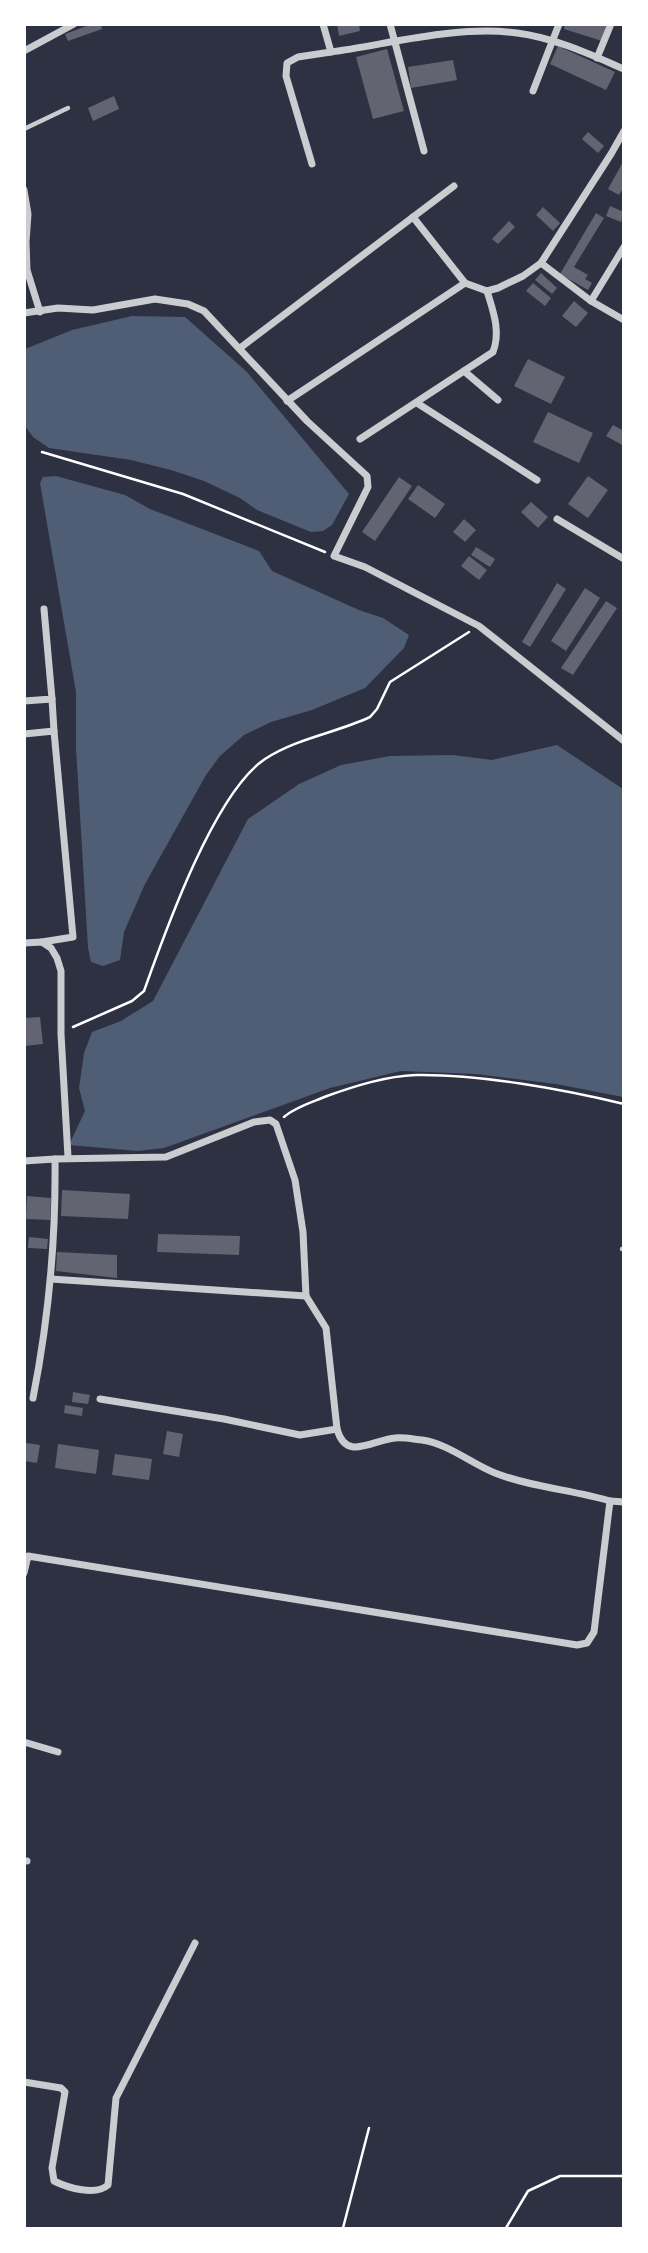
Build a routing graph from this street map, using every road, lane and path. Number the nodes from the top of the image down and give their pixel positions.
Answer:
1 (74, 24) edge
2 (323, 24) edge
3 (390, 24) edge
4 (559, 24) edge
5 (611, 24) edge
6 (461, 29) edge
7 (500, 29) edge
8 (554, 41) junction
9 (394, 42) junction
10 (24, 51) edge
11 (331, 51) junction
12 (597, 58) junction
13 (624, 69) edge
14 (533, 91) dead end
15 (68, 108) dead end
16 (24, 129) edge
17 (624, 131) edge
18 (424, 151) dead end
19 (312, 164) dead end
20 (454, 186) dead end
21 (24, 190) edge
22 (413, 217) junction
23 (624, 247) edge
24 (541, 262) junction
25 (465, 283) junction
26 (487, 291) junction
27 (591, 301) junction
28 (40, 312) junction
29 (24, 313) edge
30 (624, 320) edge
31 (240, 348) junction
32 (464, 372) junction
33 (498, 400) dead end
34 (287, 401) junction
35 (417, 403) junction
36 (360, 439) dead end
37 (42, 452) dead end
38 (537, 480) dead end
39 (557, 519) dead end
40 (334, 556) junction
41 (624, 559) edge
42 (44, 609) dead end
43 (479, 626) junction
44 (52, 699) junction
45 (24, 701) edge
46 (54, 731) junction
47 (24, 734) edge
48 (624, 741) edge
49 (42, 942) junction
50 (24, 943) edge
51 (61, 1034) junction
52 (624, 1104) edge
53 (276, 1124) junction
54 (68, 1157) junction
55 (55, 1159) junction
56 (24, 1161) edge
57 (51, 1279) junction
58 (306, 1296) junction
59 (33, 1398) dead end
60 (100, 1399) dead end
61 (337, 1429) junction
62 (610, 1502) junction
63 (624, 1502) edge
64 (24, 1573) edge
65 (24, 1742) edge
66 (58, 1752) dead end
67 (195, 1943) dead end
68 (24, 2082) edge
69 (369, 2128) dead end
70 (624, 2176) edge
71 (342, 2228) edge
72 (506, 2228) edge

1 - 10 street
2 - 11 street
3 - 9 street
4 - 8 street
5 - 12 street
6 - 7 street
6 - 9 street
7 - 8 street
8 - 12 street
8 - 14 street
9 - 11 street
9 - 18 street
11 - 19 street
12 - 13 street
15 - 16 lane
17 - 24 street
20 - 22 street
21 - 28 street
22 - 25 street
22 - 31 street
23 - 27 street
24 - 26 street
24 - 27 street
25 - 26 street
25 - 34 street
26 - 32 street
27 - 30 street
28 - 29 street
28 - 31 street
31 - 34 street
32 - 33 street
32 - 35 street
34 - 40 street
35 - 36 street
35 - 38 street
37 - 40 path
39 - 41 street
40 - 43 street
42 - 44 street
43 - 48 street
43 - 51 path
44 - 45 street
44 - 46 street
46 - 47 street
46 - 49 street
49 - 50 street
49 - 51 street
51 - 54 street
52 - 53 path
53 - 54 street
53 - 58 street
54 - 55 street
55 - 56 street
55 - 57 street
57 - 58 street
57 - 59 street
58 - 61 street
60 - 61 street
61 - 62 street
62 - 63 street
62 - 64 street
65 - 66 street
67 - 68 street
69 - 71 path
70 - 72 path

